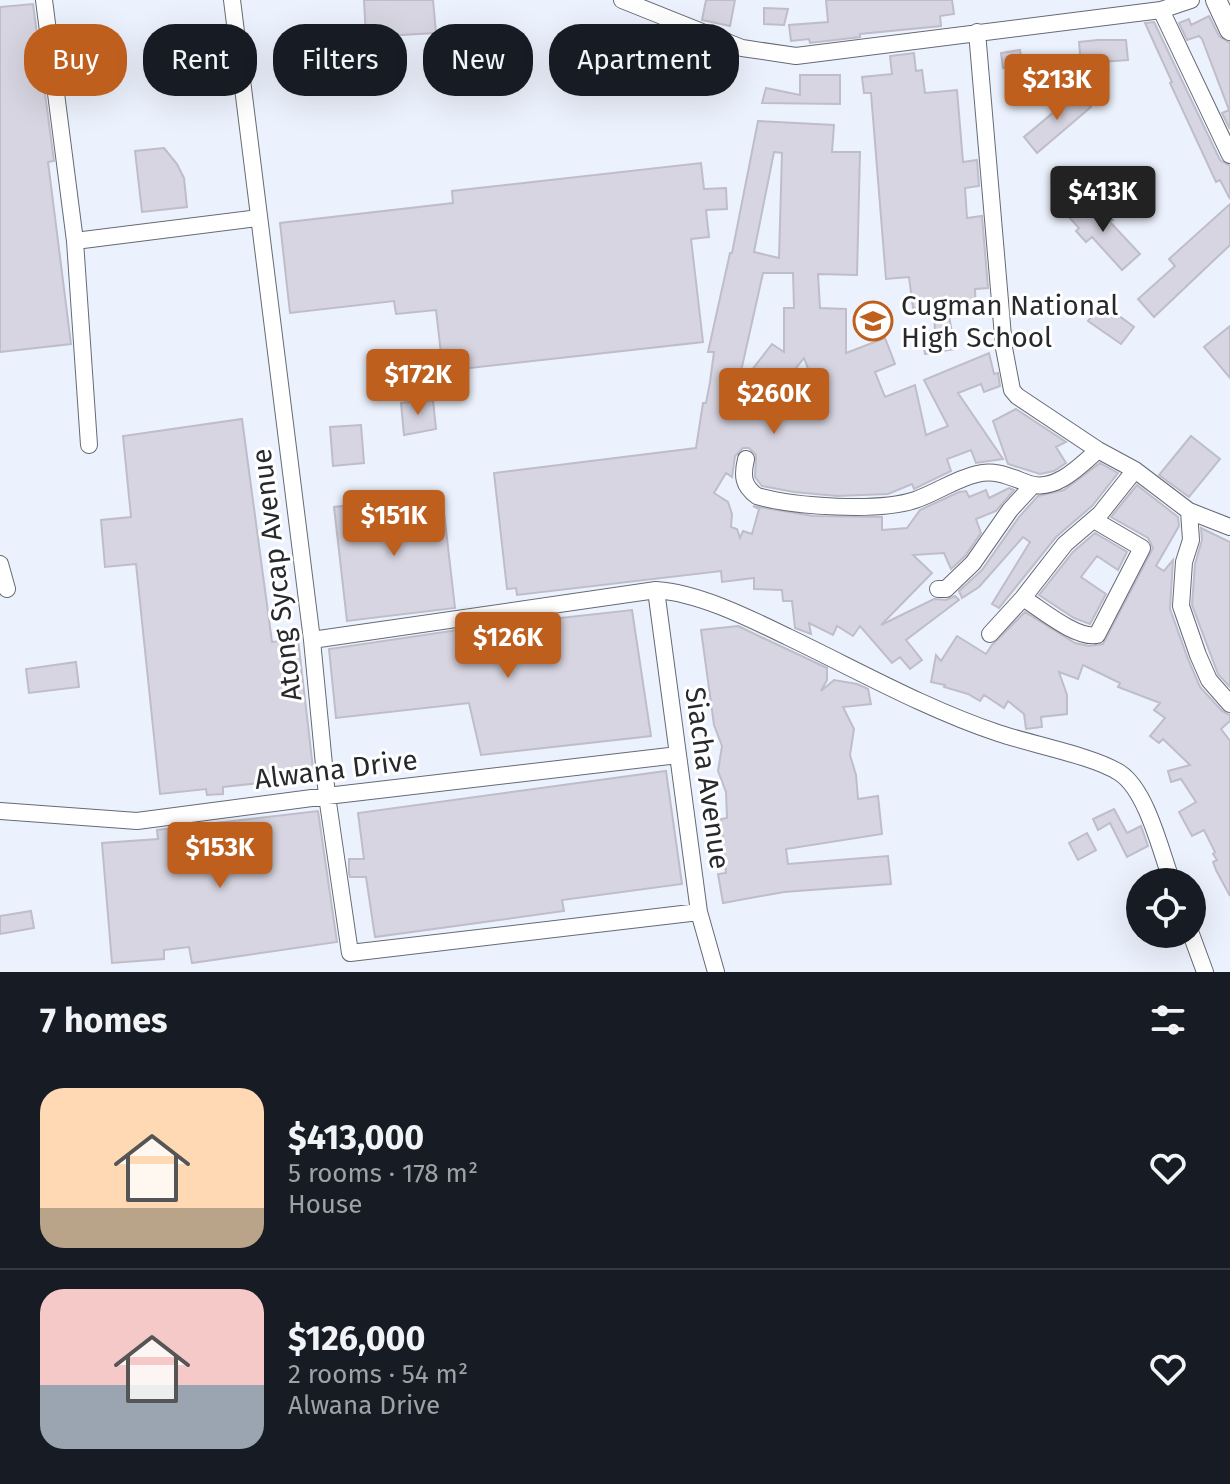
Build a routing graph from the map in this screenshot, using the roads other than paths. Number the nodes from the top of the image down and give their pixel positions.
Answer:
1 (44, 0) edge
2 (232, 0) edge
3 (622, 0) edge
4 (1191, 0) edge
5 (1216, 0) edge
6 (1161, 10) junction
7 (1230, 30) edge
8 (977, 32) junction
9 (1230, 155) edge
10 (258, 218) junction
11 (75, 241) junction
12 (89, 445) dead end
13 (1098, 450) junction
14 (746, 459) dead end
15 (1135, 470) junction
16 (1033, 485) junction
17 (1189, 511) junction
18 (1094, 520) junction
19 (1230, 527) edge
20 (0, 564) edge
21 (7, 589) dead end
22 (938, 589) dead end
23 (656, 590) junction
24 (1023, 598) junction
25 (990, 634) dead end
26 (312, 640) junction
27 (1230, 704) edge
28 (678, 755) junction
29 (327, 796) junction
30 (0, 811) edge
31 (1167, 868) edge
32 (699, 912) junction
33 (1196, 948) edge
34 (716, 972) edge
35 (1205, 972) edge

1 - 11 street
2 - 10 street, Atong Sycap Avenue
3 - 8 street
4 - 6 street
5 - 7 street
6 - 8 street
6 - 9 street
8 - 13 street
10 - 11 street
10 - 26 street, Atong Sycap Avenue
11 - 12 street
13 - 15 street
13 - 16 street
14 - 16 street
15 - 17 street
15 - 18 street
16 - 22 street
17 - 19 street
17 - 27 street
18 - 24 street
18 - 24 street
20 - 21 street
23 - 26 street
23 - 28 street, Siacha Avenue
23 - 31 street
24 - 25 street
26 - 29 street, Atong Sycap Avenue
28 - 29 street, Alwana Drive
28 - 32 street, Siacha Avenue
29 - 30 street, Alwana Drive
29 - 32 street, Atong Sycap Avenue
32 - 34 street, Siacha Avenue
33 - 35 street

